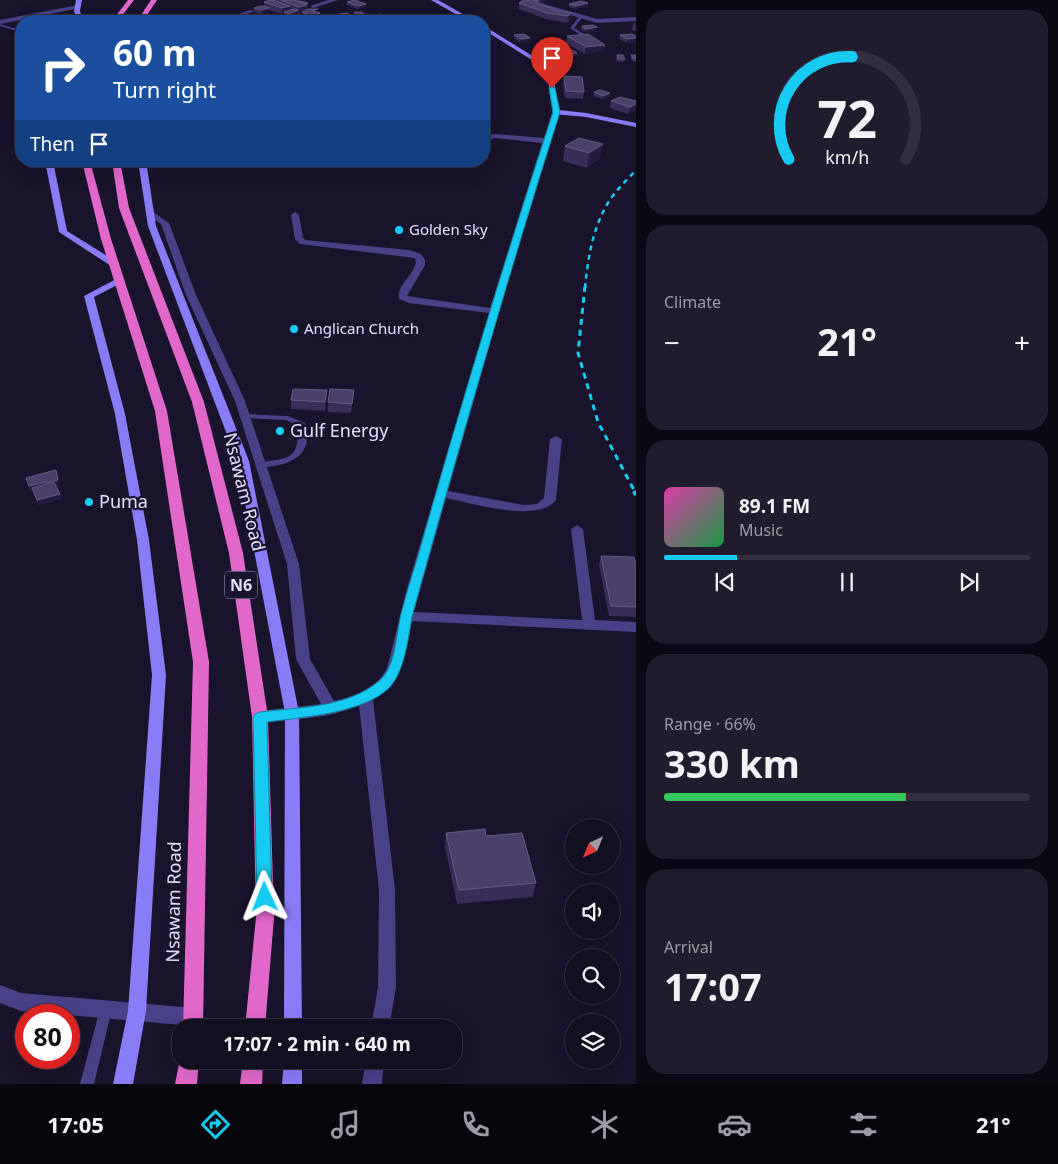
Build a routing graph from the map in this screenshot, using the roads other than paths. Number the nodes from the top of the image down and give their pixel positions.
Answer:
1 (130, 0) edge
2 (154, 0) edge
3 (335, 0) edge
4 (436, 0) edge
5 (524, 0) edge
6 (78, 3) edge
7 (313, 6) dead end
8 (252, 11) edge
9 (39, 15) edge
10 (119, 15) edge
11 (144, 15) edge
12 (241, 15) edge
13 (462, 15) edge
14 (580, 18) junction
15 (636, 19) edge
16 (15, 21) edge
17 (0, 24) edge
18 (15, 29) edge
19 (490, 32) edge
20 (572, 40) edge
21 (556, 112) junction
22 (636, 125) edge
23 (490, 137) edge
24 (547, 141) junction
25 (50, 167) edge
26 (87, 167) edge
27 (117, 167) edge
28 (143, 167) edge
29 (149, 213) junction
30 (295, 215) dead end
31 (114, 264) junction
32 (120, 280) junction
33 (494, 311) junction
34 (245, 416) junction
35 (556, 439) dead end
36 (261, 465) junction
37 (441, 493) junction
38 (578, 529) dead end
39 (407, 616) junction
40 (589, 624) junction
41 (636, 627) edge
42 (365, 697) junction
43 (331, 708) junction
44 (292, 713) junction
45 (260, 717) junction
46 (0, 994) edge
47 (106, 1009) junction
48 (137, 1011) junction
49 (178, 1019) edge
50 (194, 1019) edge
51 (257, 1019) edge
52 (293, 1019) edge
53 (382, 1019) edge
54 (188, 1069) edge
55 (252, 1069) edge
56 (293, 1069) edge
57 (374, 1069) edge
58 (87, 1084) edge
59 (123, 1084) edge
60 (186, 1084) edge
61 (250, 1084) edge
62 (292, 1084) edge
63 (372, 1084) edge

1 - 10 highway
2 - 11 highway
3 - 7 street
4 - 13 main road
5 - 14 street
6 - 9 street
8 - 12 street
14 - 15 street
14 - 20 lane
16 - 17 street
17 - 18 lane
19 - 21 main road
21 - 22 main road
21 - 24 street
23 - 24 street
24 - 33 street
25 - 31 main road
26 - 31 highway, Nsawam Road
27 - 45 highway, Nsawam Road / N6
28 - 29 main road
29 - 34 street
29 - 44 main road
30 - 33 street
31 - 32 highway, Nsawam Road
32 - 48 main road
32 - 50 highway, Nsawam Road
33 - 37 street
34 - 36 street
34 - 36 lane
35 - 37 street
36 - 43 street
37 - 39 street
38 - 40 street
39 - 40 street
39 - 42 street
40 - 41 street
42 - 43 street
42 - 53 street
43 - 44 street
44 - 45 street
44 - 52 main road
45 - 51 highway, Nsawam Road / N6
46 - 47 street
47 - 48 street
47 - 58 lane
48 - 49 street
48 - 59 main road
54 - 60 highway
55 - 61 highway
56 - 62 main road
57 - 63 street

